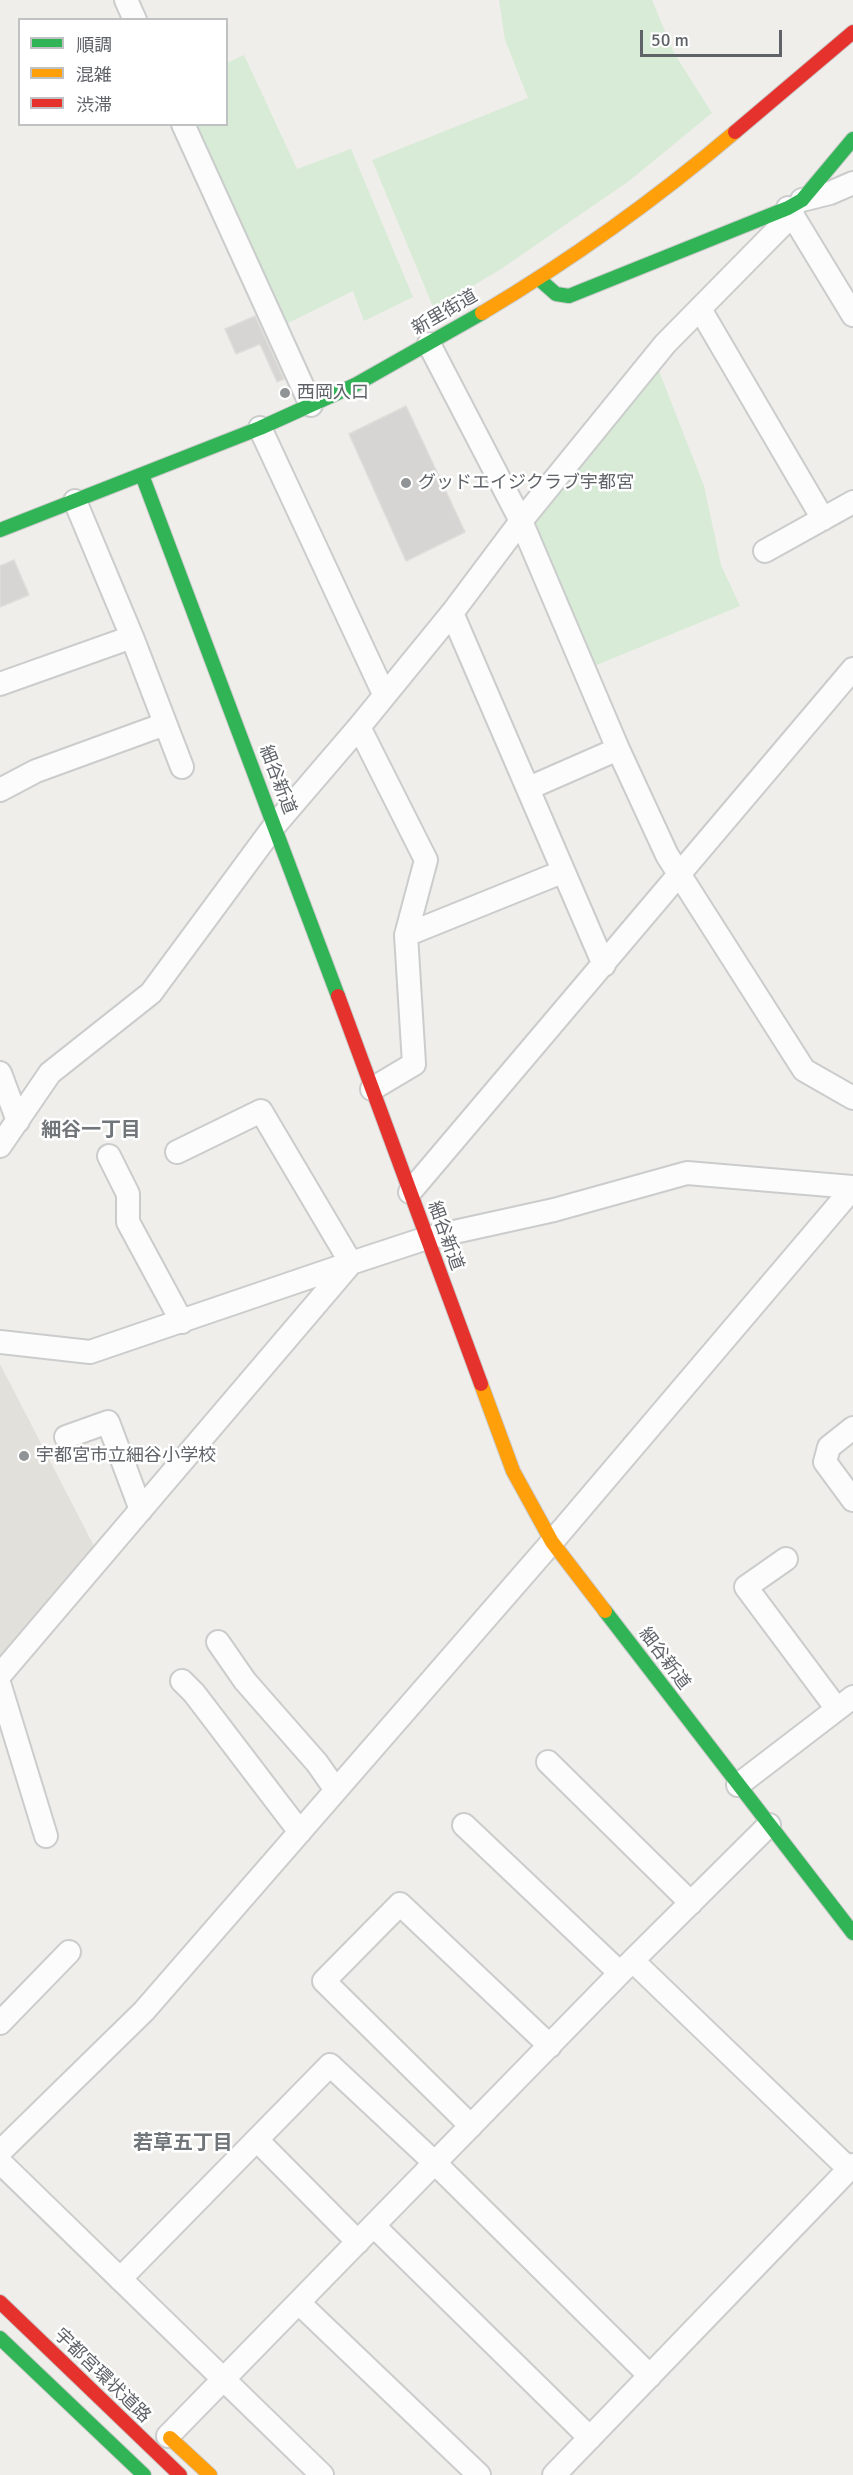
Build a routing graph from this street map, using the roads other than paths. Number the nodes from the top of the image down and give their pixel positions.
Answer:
1 (126, 0) edge
2 (134, 18) edge
3 (853, 32) edge
4 (184, 126) edge
5 (853, 139) edge
6 (853, 183) edge
7 (794, 208) junction
8 (539, 279) junction
9 (700, 309) junction
10 (853, 315) edge
11 (429, 344) junction
12 (311, 405) junction
13 (260, 428) junction
14 (142, 475) junction
15 (75, 501) junction
16 (853, 502) edge
17 (823, 519) junction
18 (521, 521) junction
19 (0, 530) edge
20 (765, 551) dead end
21 (452, 613) junction
22 (132, 637) junction
23 (853, 669) edge
24 (0, 684) edge
25 (384, 694) junction
26 (165, 724) junction
27 (359, 727) junction
28 (618, 749) junction
29 (182, 767) dead end
30 (529, 788) junction
31 (0, 790) edge
32 (275, 825) junction
33 (562, 872) junction
34 (678, 874) junction
35 (406, 935) junction
36 (604, 965) junction
37 (0, 1073) edge
38 (372, 1089) junction
39 (853, 1098) edge
40 (18, 1121) junction
41 (0, 1146) edge
42 (177, 1152) dead end
43 (109, 1156) dead end
44 (853, 1188) edge
45 (410, 1192) junction
46 (427, 1238) junction
47 (351, 1263) junction
48 (182, 1322) junction
49 (0, 1342) edge
50 (853, 1428) edge
51 (66, 1437) dead end
52 (853, 1500) edge
53 (141, 1510) junction
54 (552, 1542) junction
55 (786, 1559) dead end
56 (218, 1642) dead end
57 (0, 1675) edge
58 (182, 1681) dead end
59 (0, 1686) edge
60 (845, 1703) edge
61 (548, 1761) dead end
62 (738, 1785) junction
63 (336, 1790) junction
64 (464, 1825) dead end
65 (769, 1825) junction
66 (300, 1832) junction
67 (46, 1836) dead end
68 (691, 1903) junction
69 (853, 1933) edge
70 (69, 1952) dead end
71 (627, 1967) junction
72 (0, 2023) edge
73 (550, 2046) junction
74 (471, 2126) junction
75 (256, 2140) junction
76 (435, 2163) junction
77 (2, 2166) edge
78 (851, 2167) edge
79 (374, 2226) junction
80 (358, 2242) junction
81 (120, 2279) junction
82 (0, 2302) edge
83 (299, 2303) junction
84 (0, 2338) edge
85 (59, 2360) junction
86 (650, 2376) junction
87 (224, 2380) junction
88 (103, 2383) dead end
89 (72, 2406) junction
90 (164, 2433) joint
91 (590, 2438) junction
92 (106, 2459) dead end
93 (144, 2475) edge
94 (180, 2475) edge
95 (210, 2475) edge
96 (322, 2475) edge
97 (479, 2475) edge
98 (554, 2475) edge

1 - 2 street
3 - 8 street, 新里街道
4 - 12 street
5 - 7 street
6 - 7 street
7 - 8 street
7 - 9 street
7 - 10 street
8 - 11 street, 新里街道
9 - 17 street
9 - 18 street
11 - 12 street, 新里街道
11 - 18 street
12 - 13 street, 新里街道
13 - 14 street, 新里街道
13 - 25 street
14 - 15 street, 新里街道
14 - 32 street, 細谷新道
15 - 19 street, 新里街道
15 - 22 street
16 - 17 street
17 - 20 street
18 - 21 street
18 - 28 street
21 - 25 street
21 - 30 street
22 - 24 street
22 - 26 street
23 - 34 street
25 - 27 street
26 - 29 street
26 - 31 street
27 - 32 street
27 - 35 street
28 - 30 street
28 - 34 street
30 - 33 street
32 - 38 street, 細谷新道
32 - 40 street
33 - 35 street
33 - 36 street
34 - 36 street
34 - 39 street
35 - 38 street
36 - 45 street
37 - 40 street
38 - 45 street, 細谷新道
40 - 41 street
42 - 47 street
43 - 48 street
44 - 46 street
44 - 54 street
45 - 46 street, 細谷新道
46 - 47 street
46 - 54 street, 細谷新道
47 - 48 street
47 - 53 street
48 - 49 street
50 - 52 street
51 - 53 street
53 - 57 street
54 - 62 street, 細谷新道
54 - 63 street
55 - 60 street
56 - 63 street
58 - 66 street
59 - 67 street
60 - 62 street
61 - 68 street
62 - 65 street, 細谷新道
63 - 66 street
64 - 71 street
65 - 68 street
65 - 69 street, 細谷新道
66 - 77 street
68 - 71 street
70 - 72 street
71 - 73 street
71 - 78 street
73 - 74 street
73 - 74 street
74 - 76 street
75 - 76 street
75 - 80 street
75 - 81 street
76 - 79 street
76 - 86 street
77 - 81 street
78 - 86 street
79 - 80 street
79 - 91 street
80 - 83 street
81 - 87 street
82 - 85 street, 宇都宮環状道路
83 - 87 street
83 - 97 street
84 - 89 street
85 - 88 street
85 - 94 street, 宇都宮環状道路
86 - 91 street
87 - 90 street
87 - 96 street
89 - 92 street
89 - 93 street
90 - 95 street
91 - 98 street

